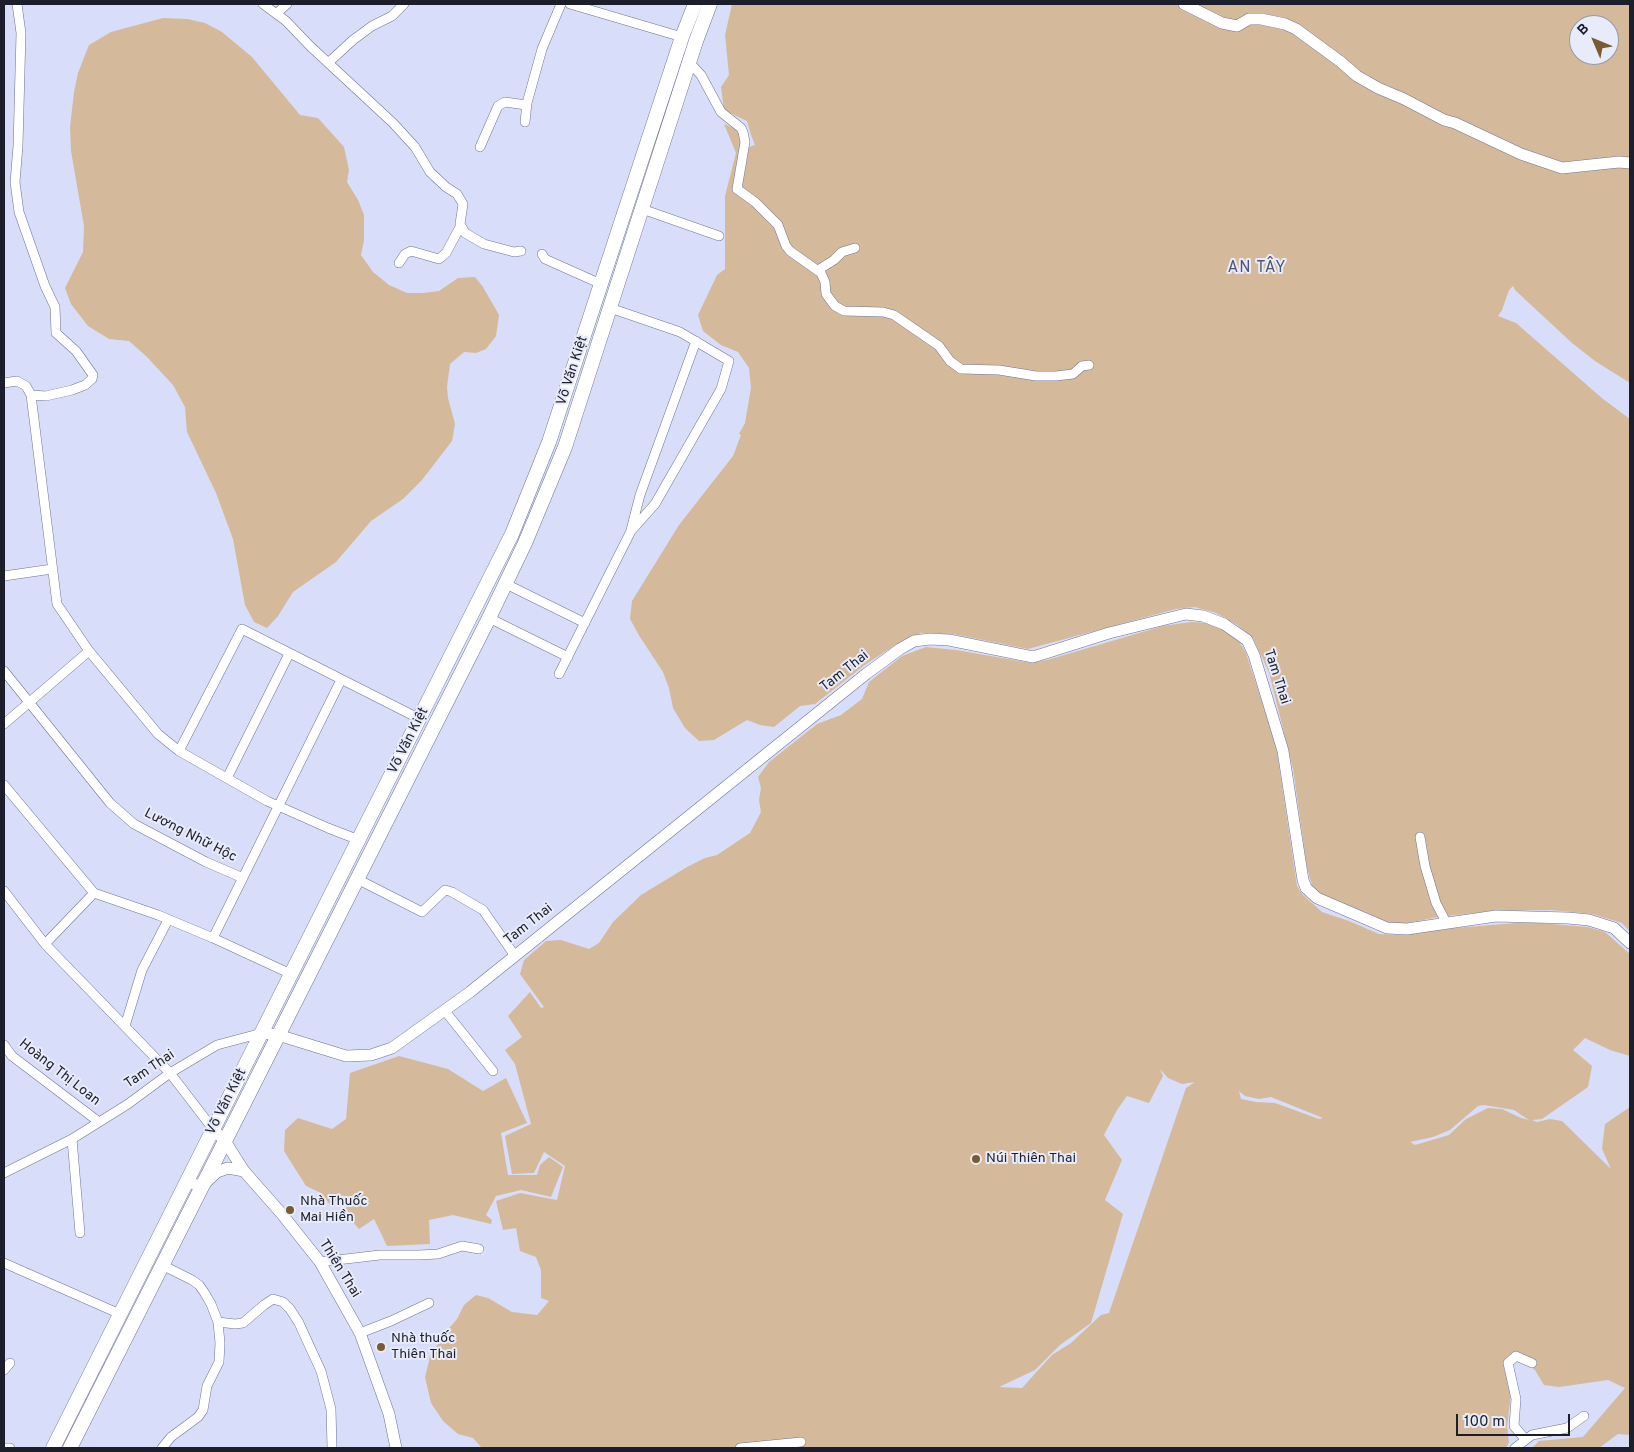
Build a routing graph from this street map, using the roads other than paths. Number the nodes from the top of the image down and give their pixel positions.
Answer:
1 (17, 4) edge
2 (263, 4) edge
3 (287, 4) edge
4 (404, 4) edge
5 (561, 4) edge
6 (570, 4) edge
7 (695, 4) edge
8 (710, 4) edge
9 (1184, 4) edge
10 (277, 13) junction
11 (682, 37) junction
12 (689, 62) junction
13 (328, 63) junction
14 (526, 105) junction
15 (525, 122) dead end
16 (480, 147) dead end
17 (1630, 163) edge
18 (642, 209) junction
19 (460, 227) junction
20 (718, 236) dead end
21 (613, 247) junction
22 (855, 248) dead end
23 (521, 251) dead end
24 (628, 252) junction
25 (542, 254) dead end
26 (399, 263) dead end
27 (818, 270) junction
28 (601, 284) junction
29 (610, 308) junction
30 (696, 341) junction
31 (1089, 365) dead end
32 (4, 384) edge
33 (31, 395) junction
34 (549, 442) junction
35 (565, 447) junction
36 (631, 532) junction
37 (52, 569) junction
38 (4, 576) edge
39 (506, 584) junction
40 (489, 618) junction
41 (585, 623) junction
42 (89, 651) junction
43 (290, 654) junction
44 (568, 657) junction
45 (4, 671) edge
46 (559, 674) dead end
47 (341, 680) junction
48 (29, 702) junction
49 (420, 719) junction
50 (4, 724) edge
51 (179, 751) junction
52 (227, 778) junction
53 (4, 785) edge
54 (279, 806) junction
55 (1420, 837) dead end
56 (359, 840) junction
57 (243, 878) junction
58 (357, 879) junction
59 (4, 891) edge
60 (94, 894) junction
61 (168, 920) junction
62 (1446, 922) junction
63 (213, 938) junction
64 (1630, 943) edge
65 (45, 944) junction
66 (514, 956) junction
67 (291, 974) junction
68 (445, 1011) junction
69 (126, 1026) junction
70 (262, 1033) junction
71 (278, 1035) junction
72 (4, 1045) edge
73 (493, 1071) dead end
74 (170, 1073) junction
75 (99, 1122) junction
76 (213, 1129) junction
77 (72, 1139) junction
78 (225, 1141) junction
79 (244, 1172) junction
80 (4, 1173) edge
81 (187, 1181) junction
82 (201, 1187) junction
83 (80, 1233) dead end
84 (479, 1249) dead end
85 (320, 1262) junction
86 (4, 1263) edge
87 (162, 1265) junction
88 (429, 1303) dead end
89 (120, 1314) junction
90 (218, 1322) junction
91 (360, 1333) junction
92 (10, 1363) dead end
93 (1532, 1363) dead end
94 (4, 1370) edge
95 (1584, 1416) dead end
96 (1526, 1439) junction
97 (802, 1442) dead end
98 (4, 1448) edge
99 (10, 1448) edge
100 (53, 1448) edge
101 (70, 1448) edge
102 (162, 1448) edge
103 (332, 1448) edge
104 (396, 1448) edge
105 (740, 1448) edge
106 (1515, 1448) edge

1 - 33 street
2 - 10 street
3 - 10 street
4 - 13 street
5 - 14 street
6 - 11 street
7 - 11 main road, Võ Văn Kiệt
8 - 12 main road, Võ Văn Kiệt
9 - 17 street
10 - 13 street
11 - 21 main road, Võ Văn Kiệt
12 - 18 main road, Võ Văn Kiệt
12 - 27 street
13 - 19 street
14 - 15 street
14 - 16 street
18 - 20 street
18 - 24 main road, Võ Văn Kiệt
19 - 23 street
19 - 26 street
21 - 24 main road
21 - 28 main road, Võ Văn Kiệt
22 - 27 street
24 - 29 main road, Võ Văn Kiệt
25 - 28 street
27 - 31 street
28 - 34 main road, Võ Văn Kiệt
29 - 30 street
29 - 35 main road, Võ Văn Kiệt
30 - 36 street
30 - 36 street
32 - 33 street
33 - 37 street
34 - 35 main road
34 - 49 main road, Võ Văn Kiệt
35 - 39 main road, Võ Văn Kiệt
36 - 41 street
37 - 38 street
37 - 42 street
39 - 40 main road, Võ Văn Kiệt
39 - 41 street
40 - 44 street
40 - 58 main road, Võ Văn Kiệt
41 - 44 street
42 - 48 street
42 - 51 street
43 - 47 street
43 - 51 street
43 - 52 street
44 - 46 street
45 - 48 street, Lương Nhữ Hộc
47 - 49 street
47 - 54 street, Lương Nhữ Hộc
48 - 50 street
48 - 57 street, Lương Nhữ Hộc
49 - 56 main road, Võ Văn Kiệt
51 - 52 street
52 - 54 street
53 - 60 street
54 - 56 street
54 - 57 street, Lương Nhữ Hộc
55 - 62 street
56 - 67 main road, Võ Văn Kiệt
57 - 63 street
58 - 66 street
58 - 71 main road, Võ Văn Kiệt
59 - 65 street
60 - 61 street
60 - 65 street
61 - 63 street
61 - 69 street
62 - 64 street, Tam Thai
62 - 66 street, Tam Thai
63 - 67 street
65 - 69 street
66 - 68 street, Tam Thai
67 - 70 main road, Võ Văn Kiệt
68 - 71 street, Tam Thai
68 - 73 street
69 - 74 street
70 - 71 street, Tam Thai
70 - 74 street, Tam Thai
70 - 76 main road, Võ Văn Kiệt
71 - 78 main road, Võ Văn Kiệt
72 - 75 street, Hoàng Thị Loan
74 - 75 street, Tam Thai
74 - 76 street
75 - 77 street, Tam Thai
76 - 78 street, Thiên Thai
76 - 81 main road, Võ Văn Kiệt
77 - 80 street, Tam Thai
77 - 83 street
78 - 79 street, Thiên Thai
78 - 82 main road, Võ Văn Kiệt
79 - 82 street
79 - 85 street, Thiên Thai
81 - 82 street
81 - 89 main road, Võ Văn Kiệt
82 - 87 main road, Võ Văn Kiệt
84 - 85 street
85 - 91 street, Thiên Thai
86 - 89 street
87 - 90 street
87 - 101 main road, Võ Văn Kiệt
88 - 91 street
89 - 100 main road, Võ Văn Kiệt
90 - 102 street
90 - 103 street
91 - 104 street, Thiên Thai
92 - 94 street
93 - 96 street
95 - 96 street
96 - 106 street
97 - 105 street
98 - 99 street

